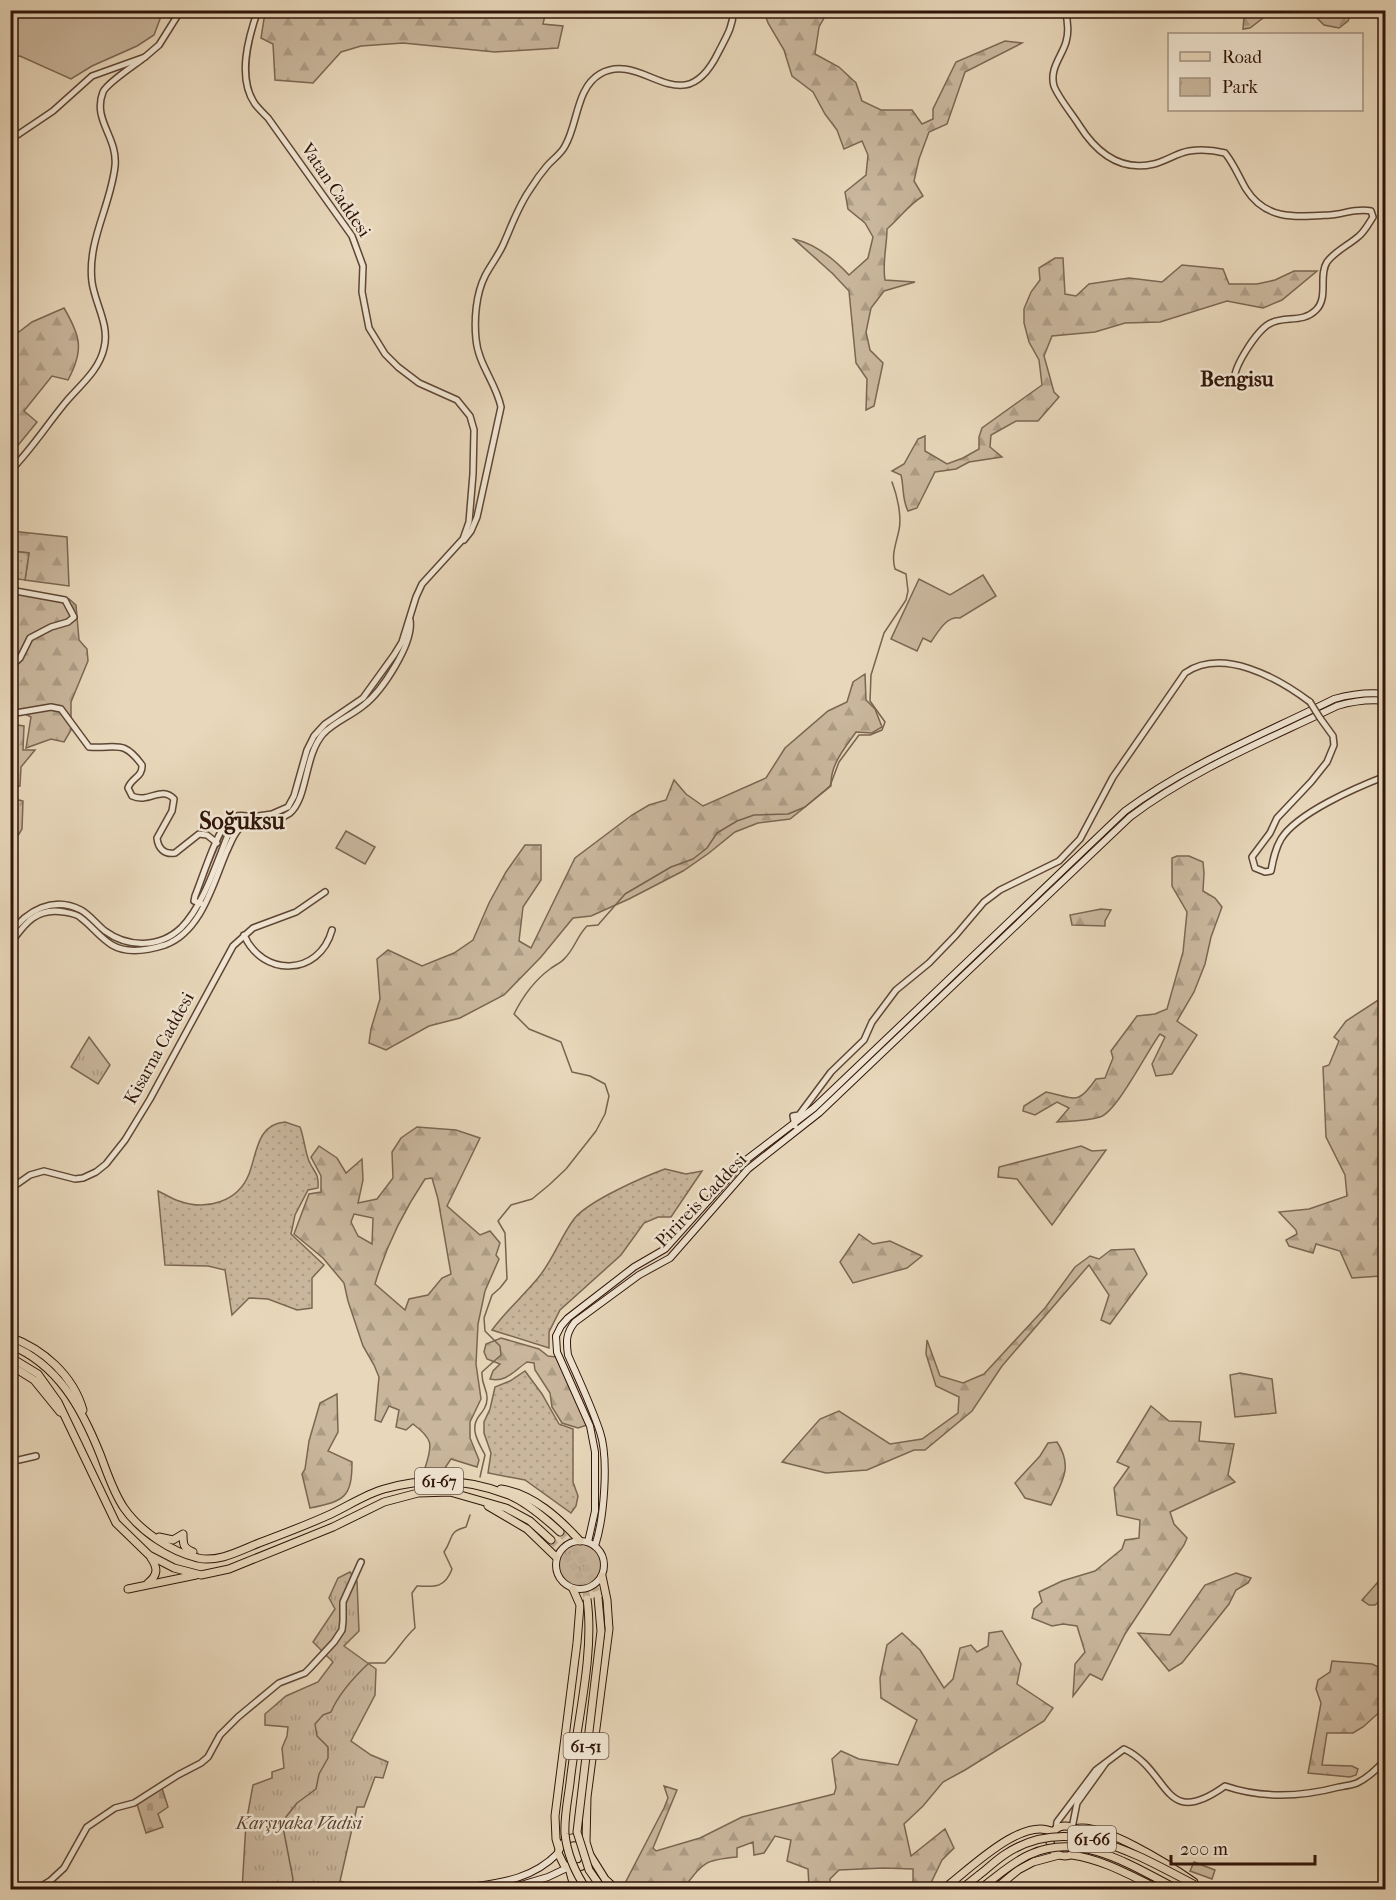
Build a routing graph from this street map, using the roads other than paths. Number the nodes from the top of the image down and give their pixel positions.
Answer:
1 (181, 10) edge
2 (258, 10) edge
3 (733, 10) edge
4 (1065, 10) edge
5 (145, 57) junction
6 (10, 140) edge
7 (1235, 382) dead end
8 (10, 471) edge
9 (458, 545) junction
10 (10, 590) edge
11 (410, 618) junction
12 (10, 667) edge
13 (1386, 694) edge
14 (1386, 701) edge
15 (10, 714) edge
16 (1386, 776) edge
17 (283, 810) junction
18 (251, 816) junction
19 (271, 821) junction
20 (217, 843) junction
21 (325, 892) dead end
22 (201, 904) junction
23 (332, 930) dead end
24 (10, 934) edge
25 (244, 935) junction
26 (10, 944) edge
27 (796, 1127) junction
28 (10, 1188) edge
29 (10, 1337) edge
30 (10, 1345) edge
31 (10, 1357) edge
32 (10, 1365) edge
33 (86, 1421) junction
34 (70, 1428) junction
35 (36, 1456) dead end
36 (10, 1462) edge
37 (482, 1487) junction
38 (476, 1499) junction
39 (560, 1532) tunnel mouth
40 (150, 1533) junction
41 (581, 1539) junction
42 (551, 1540) tunnel mouth
43 (595, 1546) junction
44 (554, 1554) junction
45 (150, 1555) junction
46 (224, 1557) junction
47 (361, 1562) dead end
48 (201, 1575) junction
49 (602, 1576) junction
50 (146, 1585) junction
51 (128, 1589) dead end
52 (573, 1589) junction
53 (598, 1597) tunnel mouth
54 (587, 1599) tunnel mouth
55 (1386, 1760) edge
56 (1106, 1762) junction
57 (1073, 1828) junction
58 (1054, 1831) junction
59 (585, 1842) junction
60 (559, 1851) junction
61 (590, 1855) junction
62 (1059, 1855) junction
63 (1072, 1855) junction
64 (569, 1868) junction
65 (982, 1887) edge
66 (35, 1890) edge
67 (452, 1890) edge
68 (504, 1890) edge
69 (578, 1890) edge
70 (587, 1890) edge
71 (603, 1890) edge
72 (617, 1890) edge
73 (942, 1890) edge
74 (960, 1890) edge
75 (994, 1890) edge
76 (1161, 1890) edge
77 (1179, 1890) edge
78 (1206, 1890) edge

1 - 5 street
2 - 9 street, Vatan Caddesi
3 - 9 street
4 - 7 street
5 - 6 street
5 - 8 street
9 - 11 street, Vatan Caddesi
10 - 12 street
11 - 17 street, Vatan Caddesi
11 - 19 street, Vatan Caddesi
13 - 27 main road
14 - 27 main road
15 - 20 street
16 - 27 street, bridge
17 - 18 street, Vatan Caddesi
17 - 19 street
18 - 20 street
18 - 22 street, Vatan Caddesi
19 - 22 street, Vatan Caddesi
20 - 22 street
21 - 25 street, Kisarna Caddesi
22 - 24 street, Vatan Caddesi
22 - 26 street, Vatan Caddesi
23 - 25 street
25 - 28 street, Kisarna Caddesi
27 - 41 main road, Pirireis Caddesi
27 - 43 main road, Pirireis Caddesi
29 - 33 main road, 61-67
30 - 33 main road, 61-67
31 - 34 main road, 61-67
32 - 34 main road, 61-67
33 - 40 main road, 61-67
34 - 45 main road, 61-67
35 - 36 street
37 - 39 main road, 61-67
37 - 41 main road, 61-67
37 - 46 main road, 61-67
38 - 42 main road, 61-67
38 - 44 main road, 61-67
38 - 48 main road, 61-67
40 - 46 main road, 61-67
40 - 46 main road, 61-67
41 - 43 main road
41 - 44 main road
43 - 49 main road, 61-51
44 - 52 main road, 61-67
45 - 48 main road, 61-67
45 - 50 main road
47 - 66 street
48 - 50 main road, 61-67
49 - 52 main road
49 - 59 main road, 61-51
50 - 51 main road, 61-67
52 - 60 main road, 61-51
53 - 71 main road, 61-51, bridge
54 - 70 main road, bridge
55 - 56 street
56 - 57 street
56 - 58 street
57 - 58 main road, 61-66
57 - 63 main road, 61-66
57 - 78 main road, 61-66
58 - 62 main road, 61-66
58 - 73 main road, 61-66
59 - 60 main road
59 - 61 main road
60 - 64 main road, 61-51
60 - 67 main road
61 - 64 main road
61 - 72 main road
62 - 63 main road, 61-66
62 - 75 main road, 61-66
63 - 76 main road, 61-66
64 - 68 main road
64 - 69 main road
65 - 77 main road, 61-66, bridge
74 - 78 main road, 61-66, bridge

